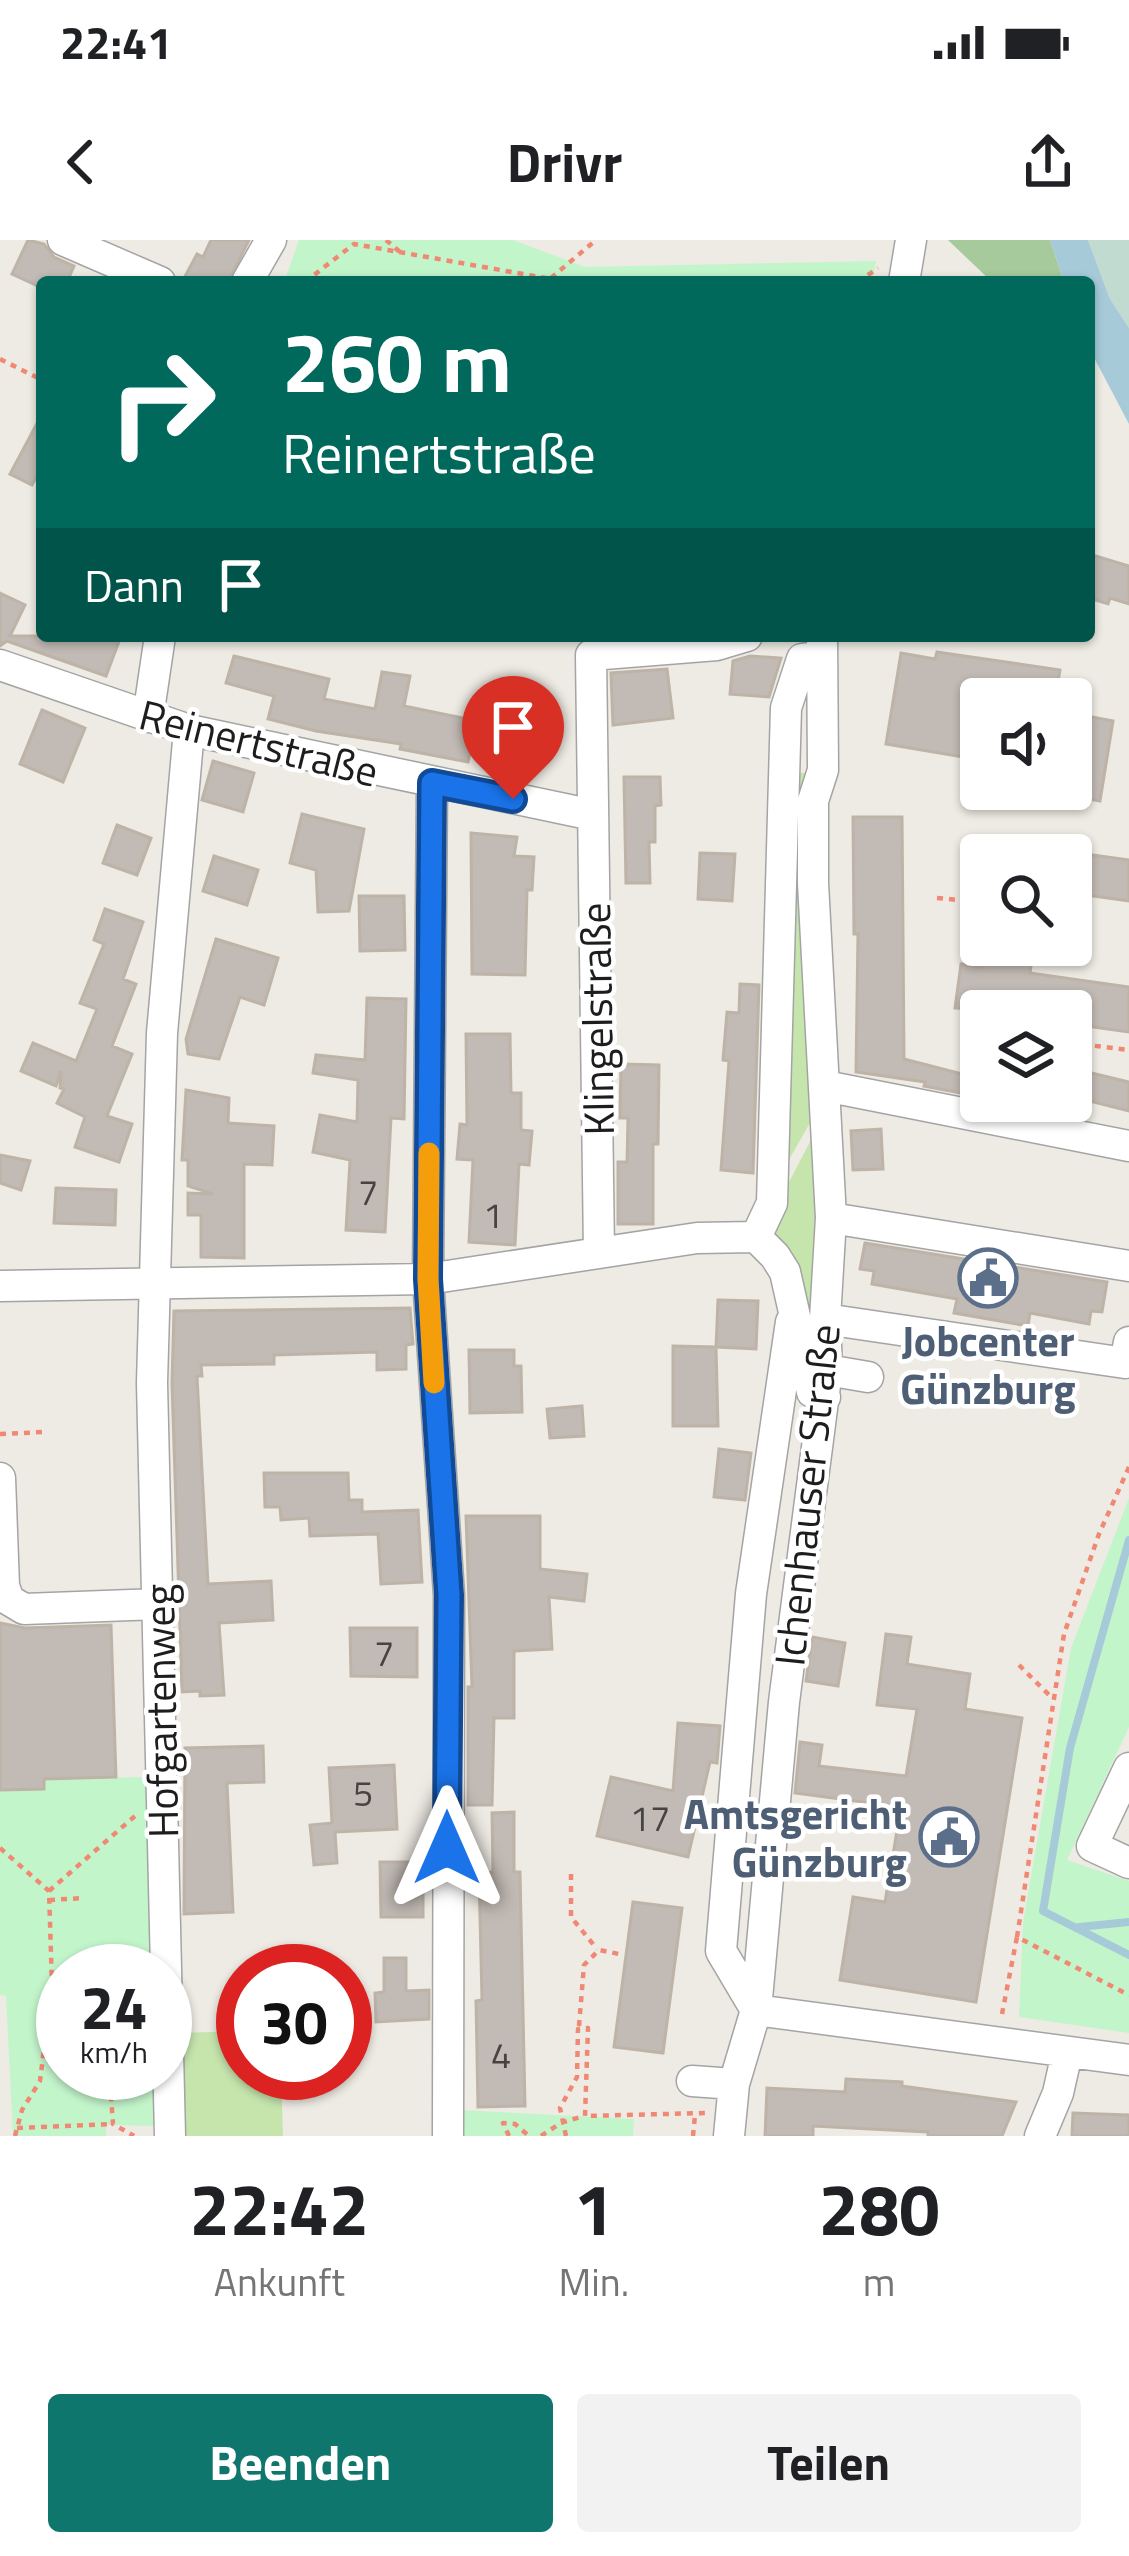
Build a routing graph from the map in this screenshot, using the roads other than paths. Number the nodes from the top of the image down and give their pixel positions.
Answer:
1 (63, 240) edge
2 (271, 240) edge
3 (911, 240) edge
4 (146, 276) edge
5 (250, 276) edge
6 (905, 276) edge
7 (159, 642) edge
8 (727, 642) edge
9 (822, 647) edge
10 (4, 677) edge
11 (148, 717) junction
12 (189, 730) junction
13 (432, 783) junction
14 (593, 814) junction
15 (825, 1085) junction
16 (1129, 1146) edge
17 (831, 1218) junction
18 (756, 1237) junction
19 (599, 1253) junction
20 (1129, 1266) edge
21 (428, 1279) junction
22 (154, 1286) junction
23 (17, 1287) edge
24 (794, 1316) junction
25 (825, 1318) junction
26 (1129, 1342) edge
27 (868, 1377) dead end
28 (826, 1383) junction
29 (0, 1478) edge
30 (158, 1604) junction
31 (1129, 1768) edge
32 (1129, 1863) edge
33 (755, 2010) junction
34 (1067, 2053) junction
35 (1129, 2060) edge
36 (692, 2081) dead end
37 (731, 2110) edge
38 (170, 2136) edge
39 (448, 2136) edge
40 (1040, 2136) edge

1 - 4 street
2 - 5 street
3 - 6 street
7 - 11 street
8 - 14 street, Klingelstraße
9 - 15 street, Ichenhauser Straße
9 - 18 street
10 - 11 street, Reinertstraße
11 - 12 street, Reinertstraße
12 - 13 street, Reinertstraße
12 - 22 street, Hofgartenweg
13 - 14 street, Reinertstraße
13 - 21 street
14 - 19 street, Klingelstraße
15 - 16 street
15 - 17 street, Ichenhauser Straße
17 - 20 street
17 - 25 street, Ichenhauser Straße
18 - 19 street
18 - 24 street
19 - 21 street
21 - 22 street
21 - 39 street
22 - 23 street
22 - 30 street, Hofgartenweg
24 - 28 street
24 - 33 street
25 - 26 street
25 - 28 street, Ichenhauser Straße
27 - 28 street
28 - 33 street, Ichenhauser Straße
29 - 30 street
30 - 38 street, Hofgartenweg
31 - 32 street
33 - 34 street
33 - 37 street, Ichenhauser Straße
34 - 35 street
34 - 40 street
36 - 37 street

